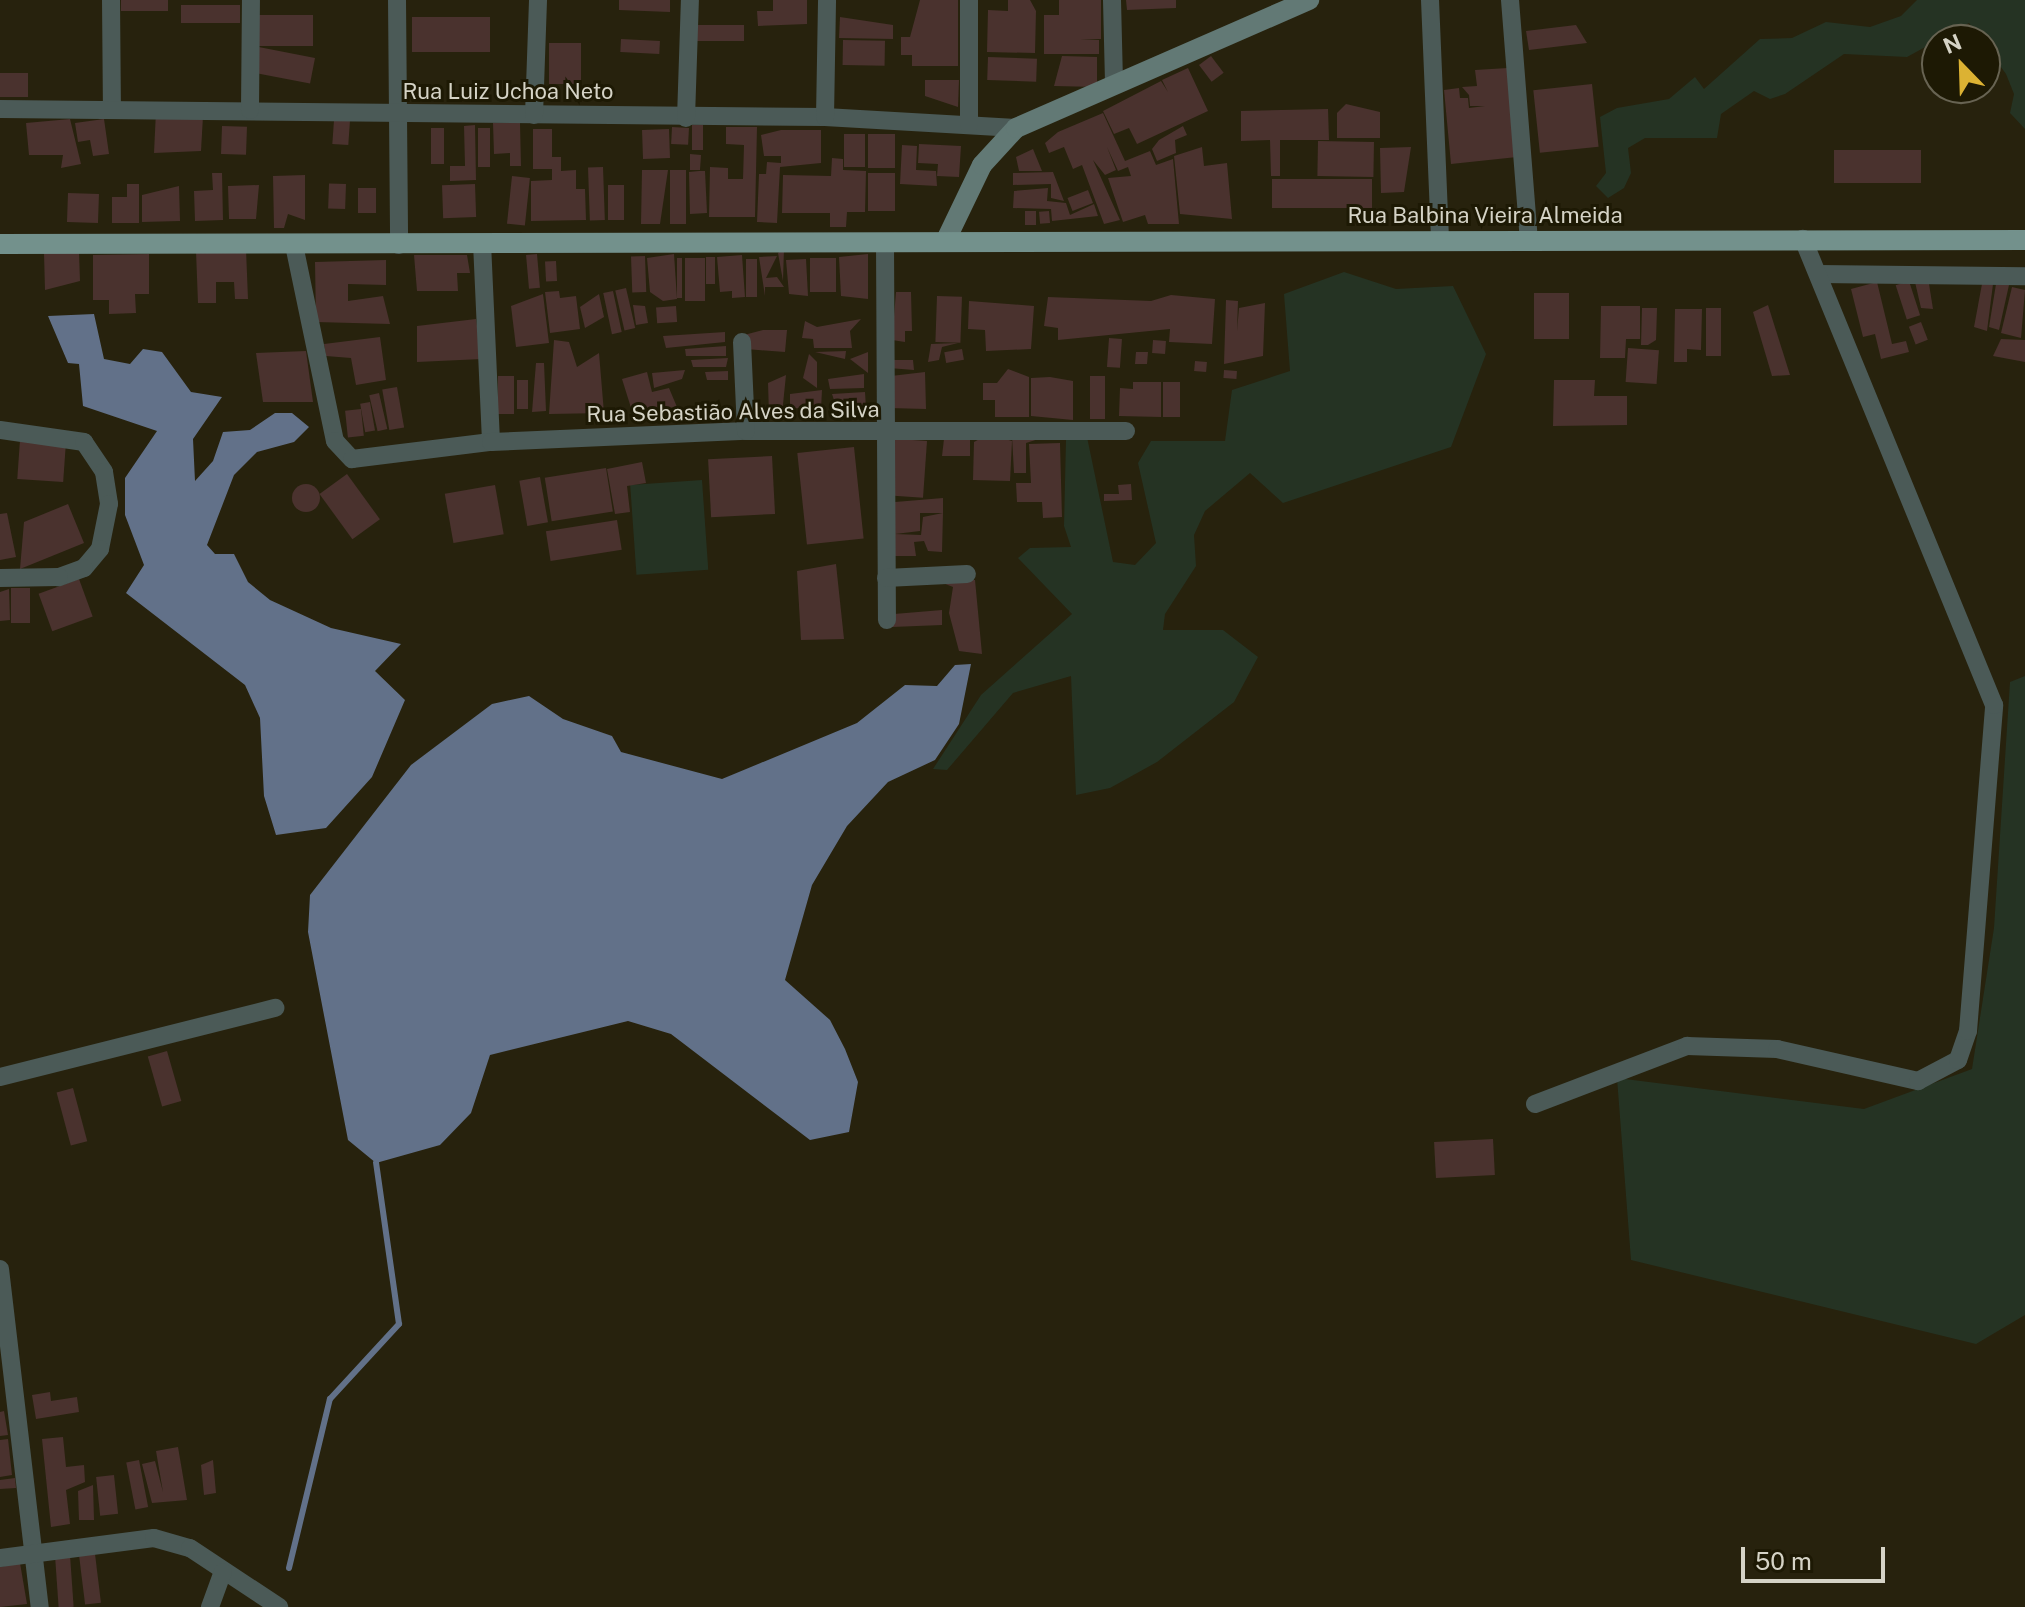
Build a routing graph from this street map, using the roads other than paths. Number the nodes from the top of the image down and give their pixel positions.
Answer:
1 (111, 0) edge
2 (251, 0) edge
3 (397, 0) edge
4 (538, 0) edge
5 (690, 0) edge
6 (827, 0) edge
7 (969, 0) edge
8 (1112, 0) edge
9 (1309, 0) edge
10 (1430, 0) edge
11 (1510, 0) edge
12 (1114, 83) junction
13 (0, 109) edge
14 (112, 109) junction
15 (250, 110) junction
16 (534, 115) junction
17 (401, 116) junction
18 (825, 117) junction
19 (686, 118) junction
20 (969, 125) junction
21 (1016, 128) junction
22 (1803, 239) junction
23 (1440, 240) junction
24 (1529, 240) junction
25 (2025, 240) edge
26 (945, 242) junction
27 (482, 243) junction
28 (0, 244) edge
29 (885, 244) junction
30 (294, 245) junction
31 (399, 245) junction
32 (1818, 274) junction
33 (2025, 276) edge
34 (742, 342) dead end
35 (0, 430) edge
36 (746, 431) junction
37 (1126, 431) dead end
38 (884, 433) junction
39 (491, 442) junction
40 (967, 574) dead end
41 (0, 578) edge
42 (886, 578) junction
43 (887, 620) dead end
44 (275, 1008) dead end
45 (0, 1077) edge
46 (1535, 1104) dead end
47 (0, 1269) edge
48 (5, 1309) edge
49 (36, 1551) junction
50 (0, 1558) edge
51 (223, 1572) junction
52 (40, 1607) edge
53 (210, 1607) edge
54 (279, 1607) edge

1 - 14 street
2 - 15 street
3 - 17 street
4 - 16 street
5 - 19 street
6 - 18 street
7 - 20 street
8 - 12 street
9 - 12 street
10 - 23 street
11 - 24 street
12 - 21 street
13 - 14 street, Rua Luiz Uchoa Neto
14 - 15 street, Rua Luiz Uchoa Neto
15 - 17 street, Rua Luiz Uchoa Neto
16 - 17 street, Rua Luiz Uchoa Neto
16 - 19 street, Rua Luiz Uchoa Neto
17 - 31 street
18 - 19 street, Rua Luiz Uchoa Neto
18 - 20 street, Rua Luiz Uchoa Neto
20 - 21 street, Rua Luiz Uchoa Neto
21 - 26 street
22 - 24 main road, Rua Balbina Vieira Almeida
22 - 25 main road, Rua Balbina Vieira Almeida
22 - 32 street
23 - 24 main road, Rua Balbina Vieira Almeida
23 - 26 main road, Rua Balbina Vieira Almeida
26 - 29 main road, Rua Balbina Vieira Almeida
27 - 29 main road, Rua Balbina Vieira Almeida
27 - 31 main road, Rua Balbina Vieira Almeida
27 - 39 street
28 - 30 main road, Rua Balbina Vieira Almeida
29 - 38 street
30 - 31 main road, Rua Balbina Vieira Almeida
30 - 39 street, Rua Sebastião Alves da Silva
32 - 33 street
32 - 46 street
34 - 36 street
35 - 41 street
36 - 38 street, Rua Sebastião Alves da Silva
36 - 39 street, Rua Sebastião Alves da Silva
37 - 38 street, Rua Sebastião Alves da Silva
38 - 42 street
40 - 42 street
42 - 43 street
44 - 45 street
47 - 48 street
48 - 49 street
49 - 50 street
49 - 51 street
49 - 52 street
51 - 53 street
51 - 54 street

